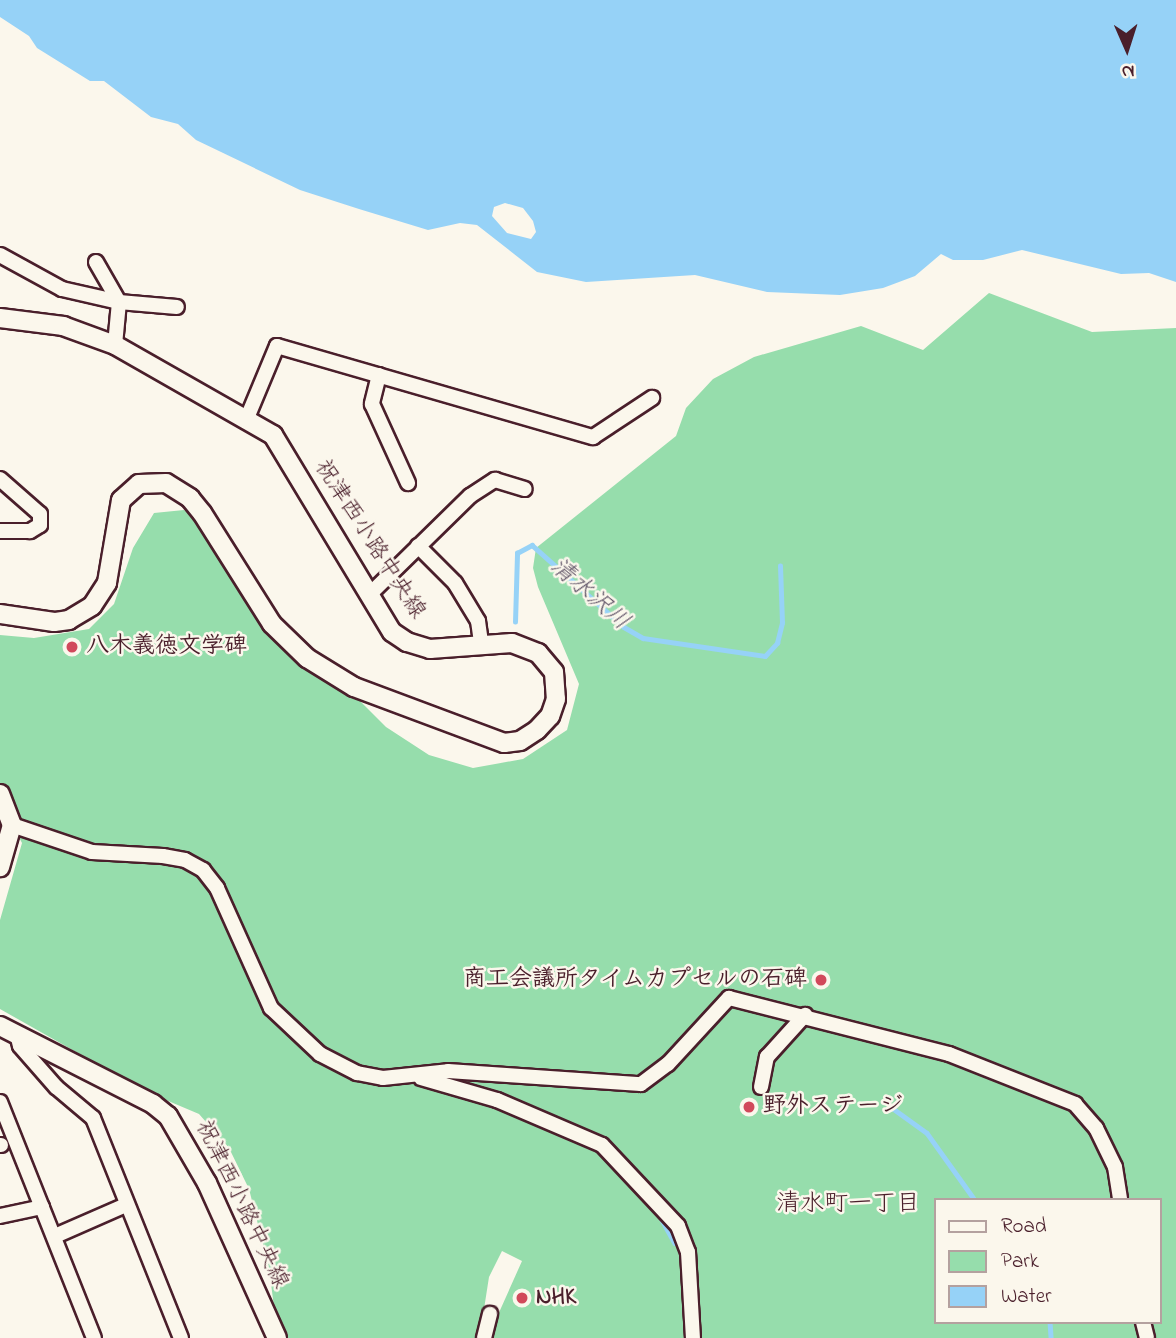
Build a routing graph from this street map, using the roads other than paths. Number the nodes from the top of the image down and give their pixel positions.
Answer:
1 (0, 255) edge
2 (96, 262) dead end
3 (119, 302) junction
4 (177, 307) dead end
5 (0, 318) edge
6 (115, 345) junction
7 (379, 375) junction
8 (652, 398) dead end
9 (247, 418) junction
10 (593, 437) junction
11 (580, 449) dead end
12 (0, 479) edge
13 (408, 483) dead end
14 (525, 489) dead end
15 (0, 531) edge
16 (418, 547) junction
17 (370, 594) junction
18 (0, 614) edge
19 (481, 643) junction
20 (0, 794) edge
21 (12, 825) junction
22 (0, 867) edge
23 (805, 1015) junction
24 (0, 1026) edge
25 (17, 1034) junction
26 (413, 1076) junction
27 (761, 1087) dead end
28 (0, 1102) edge
29 (1120, 1198) edge
30 (127, 1205) junction
31 (42, 1207) junction
32 (0, 1216) edge
33 (55, 1236) junction
34 (490, 1314) dead end
35 (94, 1338) edge
36 (181, 1338) edge
37 (277, 1338) edge
38 (484, 1338) edge
39 (693, 1338) edge

1 - 3 street
2 - 3 street
3 - 4 street
3 - 6 street
5 - 6 main road, 祝津西小路中央線
6 - 9 main road, 祝津西小路中央線
7 - 9 street
7 - 10 street
7 - 13 street
8 - 10 street
9 - 17 main road, 祝津西小路中央線
10 - 11 street
12 - 15 street
14 - 16 street
16 - 17 street
16 - 19 street
17 - 19 main road, 祝津西小路中央線
18 - 19 main road, 祝津西小路中央線
20 - 21 main road
21 - 22 main road
21 - 26 street
23 - 26 street
23 - 27 street
23 - 29 street
24 - 25 main road, 祝津西小路中央線
25 - 30 street
25 - 37 main road, 祝津西小路中央線
26 - 39 street
28 - 31 street
30 - 33 street
30 - 36 street
31 - 32 street
31 - 33 street
33 - 35 street
34 - 38 street

